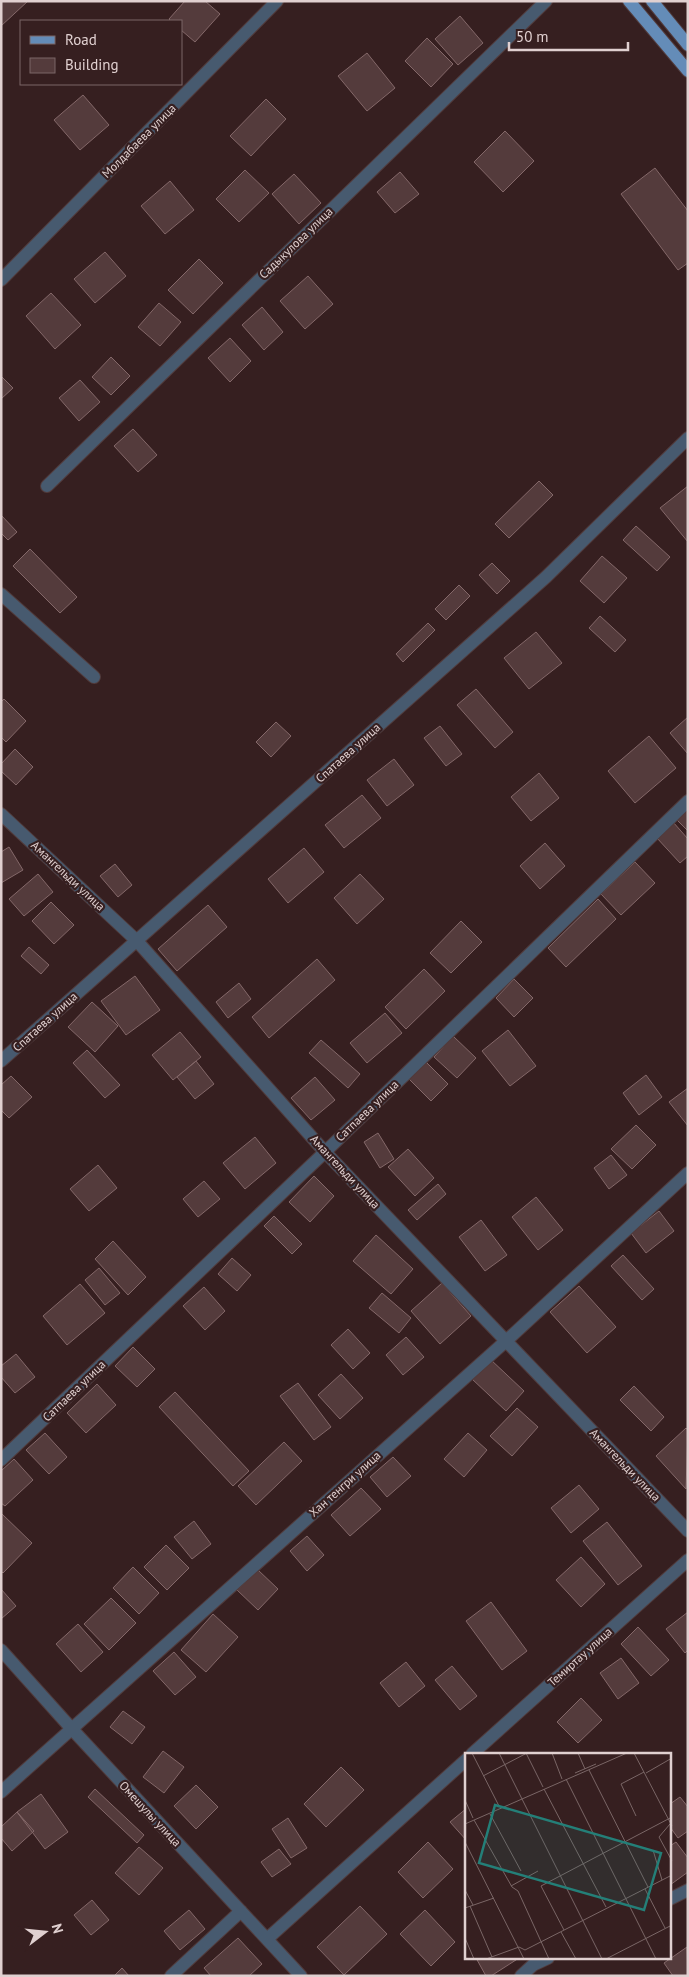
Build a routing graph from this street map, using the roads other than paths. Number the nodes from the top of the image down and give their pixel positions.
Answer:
1 (278, 1) edge
2 (546, 1) edge
3 (629, 1) edge
4 (652, 1) edge
5 (688, 45) edge
6 (688, 71) edge
7 (1, 280) edge
8 (688, 438) edge
9 (46, 486) dead end
10 (1, 594) edge
11 (94, 677) dead end
12 (688, 801) edge
13 (1, 814) edge
14 (137, 941) junction
15 (1, 1061) edge
16 (325, 1152) junction
17 (688, 1173) edge
18 (506, 1340) junction
19 (1, 1460) edge
20 (688, 1531) edge
21 (688, 1560) edge
22 (1, 1650) edge
23 (70, 1728) junction
24 (473, 1753) edge
25 (465, 1760) edge
26 (1, 1792) edge
27 (688, 1890) edge
28 (672, 1898) edge
29 (241, 1911) junction
30 (267, 1939) junction
31 (544, 1960) edge
32 (171, 1976) edge
33 (301, 1976) edge
34 (521, 1976) edge

1 - 7 street, Молдабаева улица
2 - 9 street, Садыкулова улица
3 - 6 main road
4 - 5 main road
8 - 14 street, Спатаева улица
10 - 11 street
12 - 16 street, Сатпаева улица
13 - 14 street, Амангельди улица
14 - 15 street, Спатаева улица
14 - 16 street, Амангельди улица
16 - 18 street, Амангельди улица
16 - 19 street, Сатпаева улица
17 - 18 street, Хан тенгри улица
18 - 20 street, Амангельди улица
18 - 23 street, Хан тенгри улица
21 - 24 street, Темиртау улица
22 - 23 street, Омешулы улица
23 - 26 street, Хан тенгри улица
23 - 29 street, Омешулы улица
25 - 30 street
27 - 28 street
29 - 30 street, Омешулы улица
29 - 32 street
30 - 33 street, Омешулы улица
31 - 34 street

